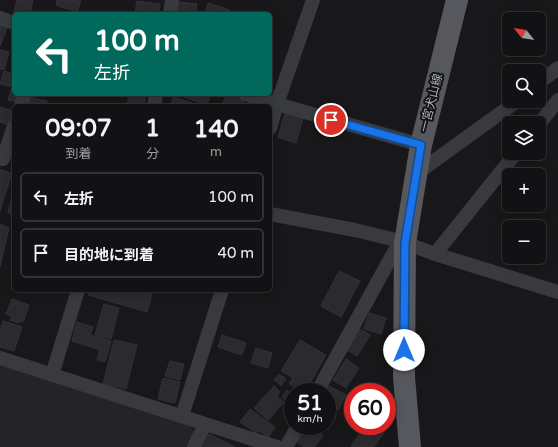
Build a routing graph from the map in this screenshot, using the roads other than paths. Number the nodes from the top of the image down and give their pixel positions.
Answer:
1 (172, 0) edge
2 (313, 0) edge
3 (457, 0) edge
4 (170, 12) edge
5 (0, 18) edge
6 (12, 22) edge
7 (558, 68) edge
8 (546, 78) edge
9 (251, 96) edge
10 (558, 100) edge
11 (277, 104) junction
12 (506, 108) edge
13 (548, 119) edge
14 (272, 121) edge
15 (12, 134) edge
16 (421, 145) junction
17 (6, 159) edge
18 (510, 160) edge
19 (416, 174) junction
20 (272, 214) edge
21 (402, 242) junction
22 (435, 254) junction
23 (77, 292) edge
24 (221, 292) edge
25 (558, 292) edge
26 (0, 358) edge
27 (52, 375) junction
28 (322, 383) edge
29 (182, 416) junction
30 (205, 424) junction
31 (293, 435) edge
32 (194, 447) edge
33 (277, 447) edge
34 (286, 447) edge
35 (410, 447) edge

1 - 4 street
2 - 11 street
3 - 16 main road, 一宮犬山線
5 - 6 street
7 - 8 street
9 - 11 street
10 - 13 street
11 - 14 street
11 - 16 street
12 - 19 street
15 - 17 street
16 - 19 main road, 一宮犬山線
18 - 22 street
19 - 21 main road, 一宮犬山線
20 - 21 street
21 - 22 street
21 - 28 street
21 - 35 main road, 一宮犬山線
22 - 25 street
23 - 27 street
24 - 29 street
26 - 27 street
27 - 29 street
29 - 30 street
30 - 32 street
30 - 33 street
31 - 34 street

